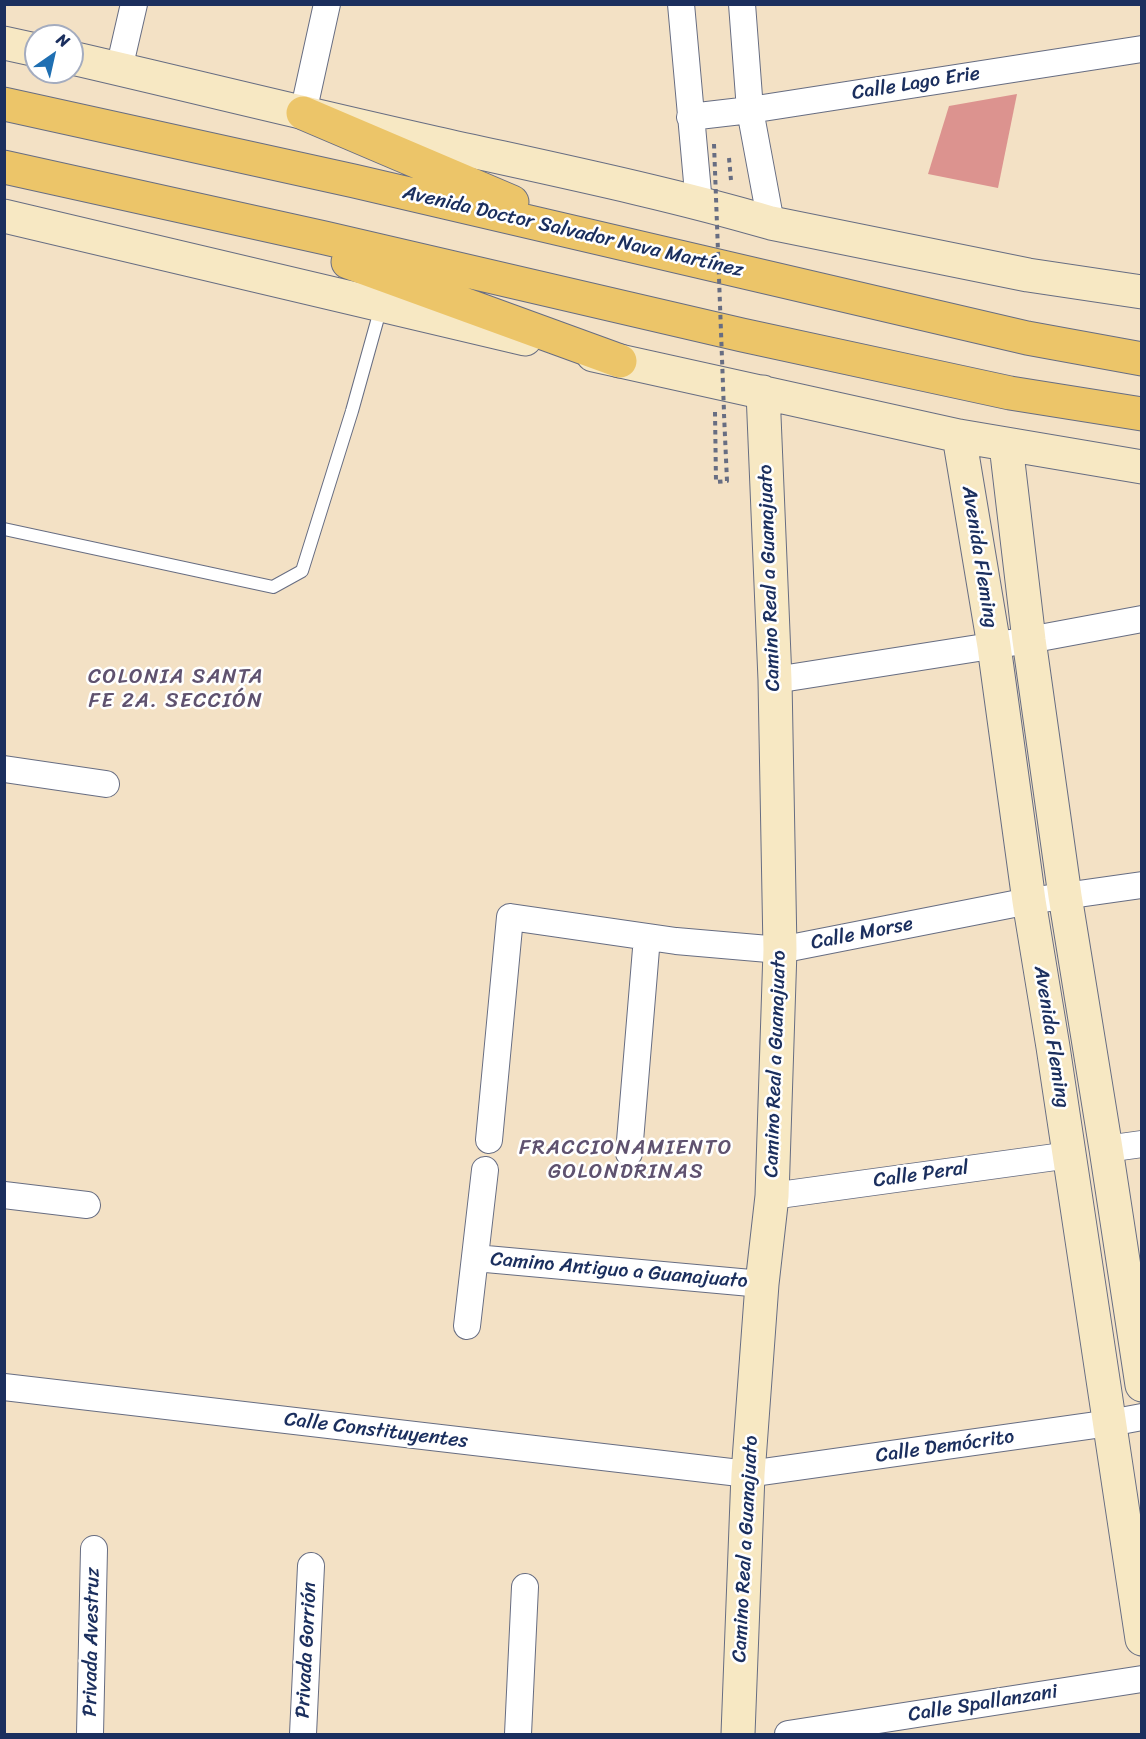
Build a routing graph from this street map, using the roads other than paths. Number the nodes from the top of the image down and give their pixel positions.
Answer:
1 (134, 4) edge
2 (327, 4) edge
3 (681, 4) edge
4 (742, 4) edge
5 (4, 43) edge
6 (24, 47) edge
7 (1142, 49) edge
8 (84, 61) edge
9 (119, 69) junction
10 (4, 104) edge
11 (750, 110) junction
12 (303, 113) junction
13 (690, 117) junction
14 (4, 167) edge
15 (699, 204) junction
16 (217, 214) junction
17 (4, 216) edge
18 (771, 223) junction
19 (597, 238) junction
20 (1142, 292) edge
21 (382, 305) junction
22 (1142, 359) edge
23 (620, 361) junction
24 (763, 392) junction
25 (1142, 414) edge
26 (959, 436) junction
27 (1006, 445) junction
28 (1142, 466) edge
29 (4, 529) edge
30 (1142, 619) edge
31 (1029, 640) junction
32 (994, 646) junction
33 (775, 680) junction
34 (4, 769) edge
35 (106, 784) dead end
36 (1142, 885) edge
37 (1065, 896) junction
38 (1029, 901) junction
39 (647, 937) junction
40 (780, 950) junction
41 (489, 1140) dead end
42 (1142, 1144) edge
43 (1106, 1149) junction
44 (629, 1153) dead end
45 (1070, 1155) junction
46 (485, 1170) dead end
47 (4, 1195) edge
48 (772, 1196) junction
49 (87, 1205) dead end
50 (475, 1258) junction
51 (762, 1284) junction
52 (467, 1326) dead end
53 (1142, 1385) edge
54 (4, 1387) edge
55 (1142, 1417) edge
56 (1110, 1423) junction
57 (748, 1474) junction
58 (94, 1549) dead end
59 (311, 1566) dead end
60 (525, 1587) dead end
61 (1142, 1639) edge
62 (1142, 1679) edge
63 (90, 1734) edge
64 (303, 1734) edge
65 (518, 1734) edge
66 (738, 1734) edge
67 (788, 1734) edge

1 - 9 street
2 - 12 street
3 - 13 street
4 - 11 street
5 - 6 street
7 - 11 street, Calle Lago Erie
8 - 9 street
9 - 12 street
10 - 19 highway, Avenida Doctor Salvador Nava Martínez
11 - 13 street, Calle Lago Erie
11 - 18 street
12 - 15 street
12 - 19 highway
13 - 15 street
14 - 16 highway
15 - 18 street
16 - 23 highway
16 - 25 highway
17 - 21 street
18 - 20 street
19 - 22 highway, Avenida Doctor Salvador Nava Martínez
21 - 23 street
21 - 29 lane
23 - 24 street
24 - 26 street
24 - 33 street, Camino Real a Guanajuato
26 - 27 street
26 - 32 street, Avenida Fleming
27 - 28 street
27 - 31 street, Avenida Fleming
30 - 31 street
31 - 32 street
31 - 37 street, Avenida Fleming
32 - 33 street
32 - 38 street, Avenida Fleming
33 - 40 street, Camino Real a Guanajuato
34 - 35 street
36 - 37 street, Calle Morse
37 - 38 street, Calle Morse
37 - 43 street, Avenida Fleming
38 - 40 street, Calle Morse
38 - 45 street, Avenida Fleming
39 - 40 street, Calle Morse
39 - 41 street, Calle Morse
39 - 44 street
40 - 48 street, Camino Real a Guanajuato
42 - 43 street
43 - 53 street, Avenida Fleming
45 - 48 street, Calle Peral
45 - 56 street, Avenida Fleming
46 - 50 street, Camino Antiguo a Guanajuato
47 - 49 street
48 - 51 street, Camino Real a Guanajuato
50 - 51 street, Camino Antiguo a Guanajuato
50 - 52 street, Camino Antiguo a Guanajuato
51 - 57 street, Camino Real a Guanajuato
54 - 57 street, Calle Constituyentes
55 - 56 street, Calle Demócrito
56 - 57 street, Calle Demócrito
56 - 61 street, Avenida Fleming
57 - 66 street, Camino Real a Guanajuato
58 - 63 street, Privada Avestruz
59 - 64 street, Privada Gorrión
60 - 65 street
62 - 67 street, Calle Spallanzani

